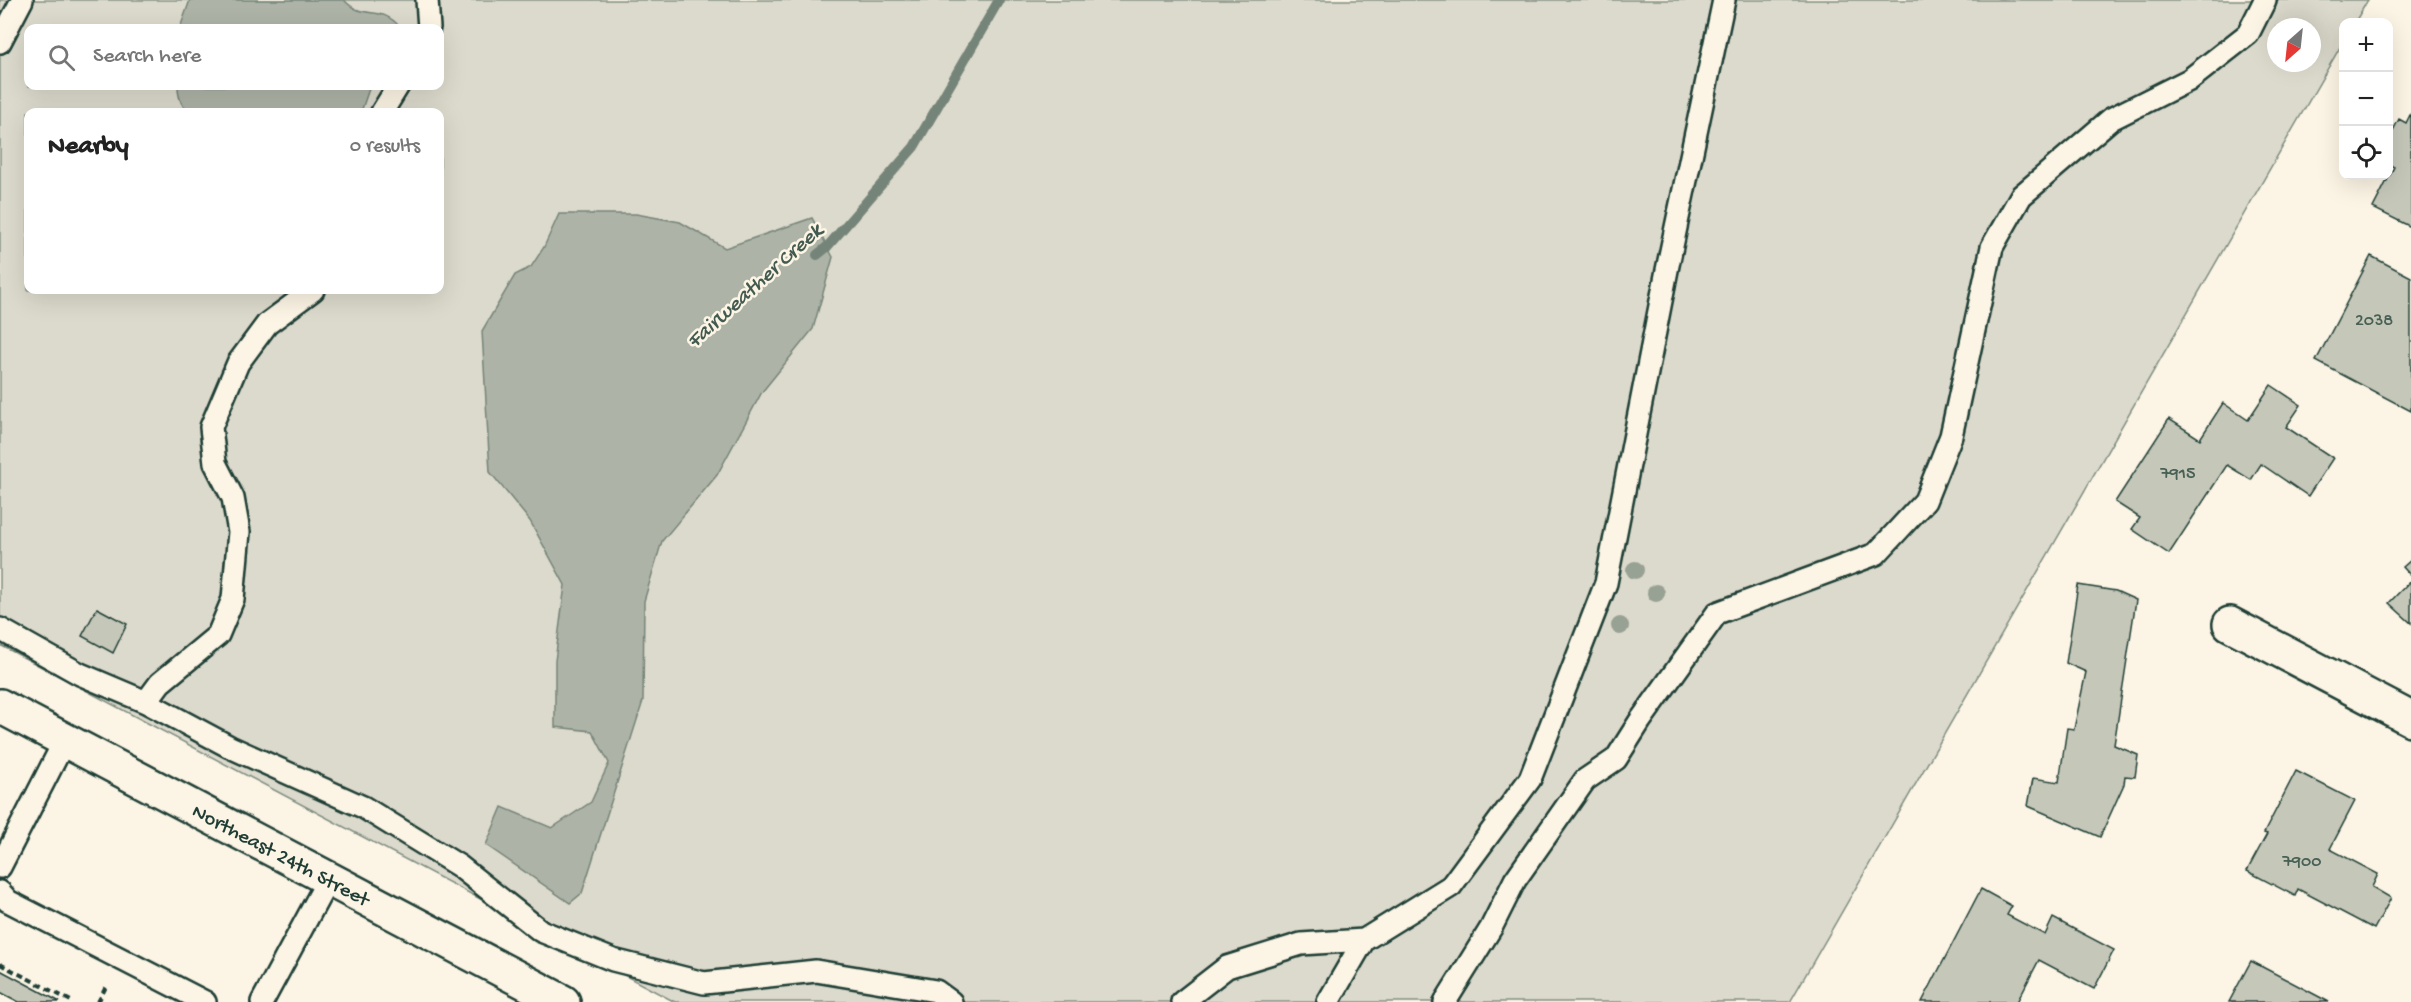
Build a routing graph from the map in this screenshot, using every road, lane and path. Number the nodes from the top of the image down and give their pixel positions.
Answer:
1 (22, 0) edge
2 (427, 0) edge
3 (1724, 0) edge
4 (2265, 0) edge
5 (429, 24) edge
6 (0, 42) edge
7 (396, 90) edge
8 (384, 108) edge
9 (308, 294) edge
10 (2230, 624) dead end
11 (0, 629) edge
12 (146, 702) junction
13 (0, 706) edge
14 (2411, 719) edge
15 (64, 740) junction
16 (0, 867) edge
17 (329, 878) junction
18 (0, 892) edge
19 (1364, 940) junction
20 (0, 964) edge
21 (109, 981) dead end
22 (73, 1002) edge
23 (98, 1002) edge
24 (205, 1002) edge
25 (262, 1002) edge
26 (563, 1002) edge
27 (951, 1002) edge
28 (1182, 1002) edge
29 (1328, 1002) edge
30 (1445, 1002) edge

1 - 6 lane
2 - 5 lane
3 - 19 lane
4 - 30 lane
7 - 8 lane
9 - 12 lane
10 - 14 main road
11 - 12 lane
12 - 27 lane
13 - 15 main road, Northeast 24th Street
15 - 16 lane
15 - 17 main road, Northeast 24th Street
17 - 25 lane
17 - 26 main road, Northeast 24th Street
18 - 24 lane
19 - 28 lane
19 - 29 lane
20 - 22 path
21 - 23 path

